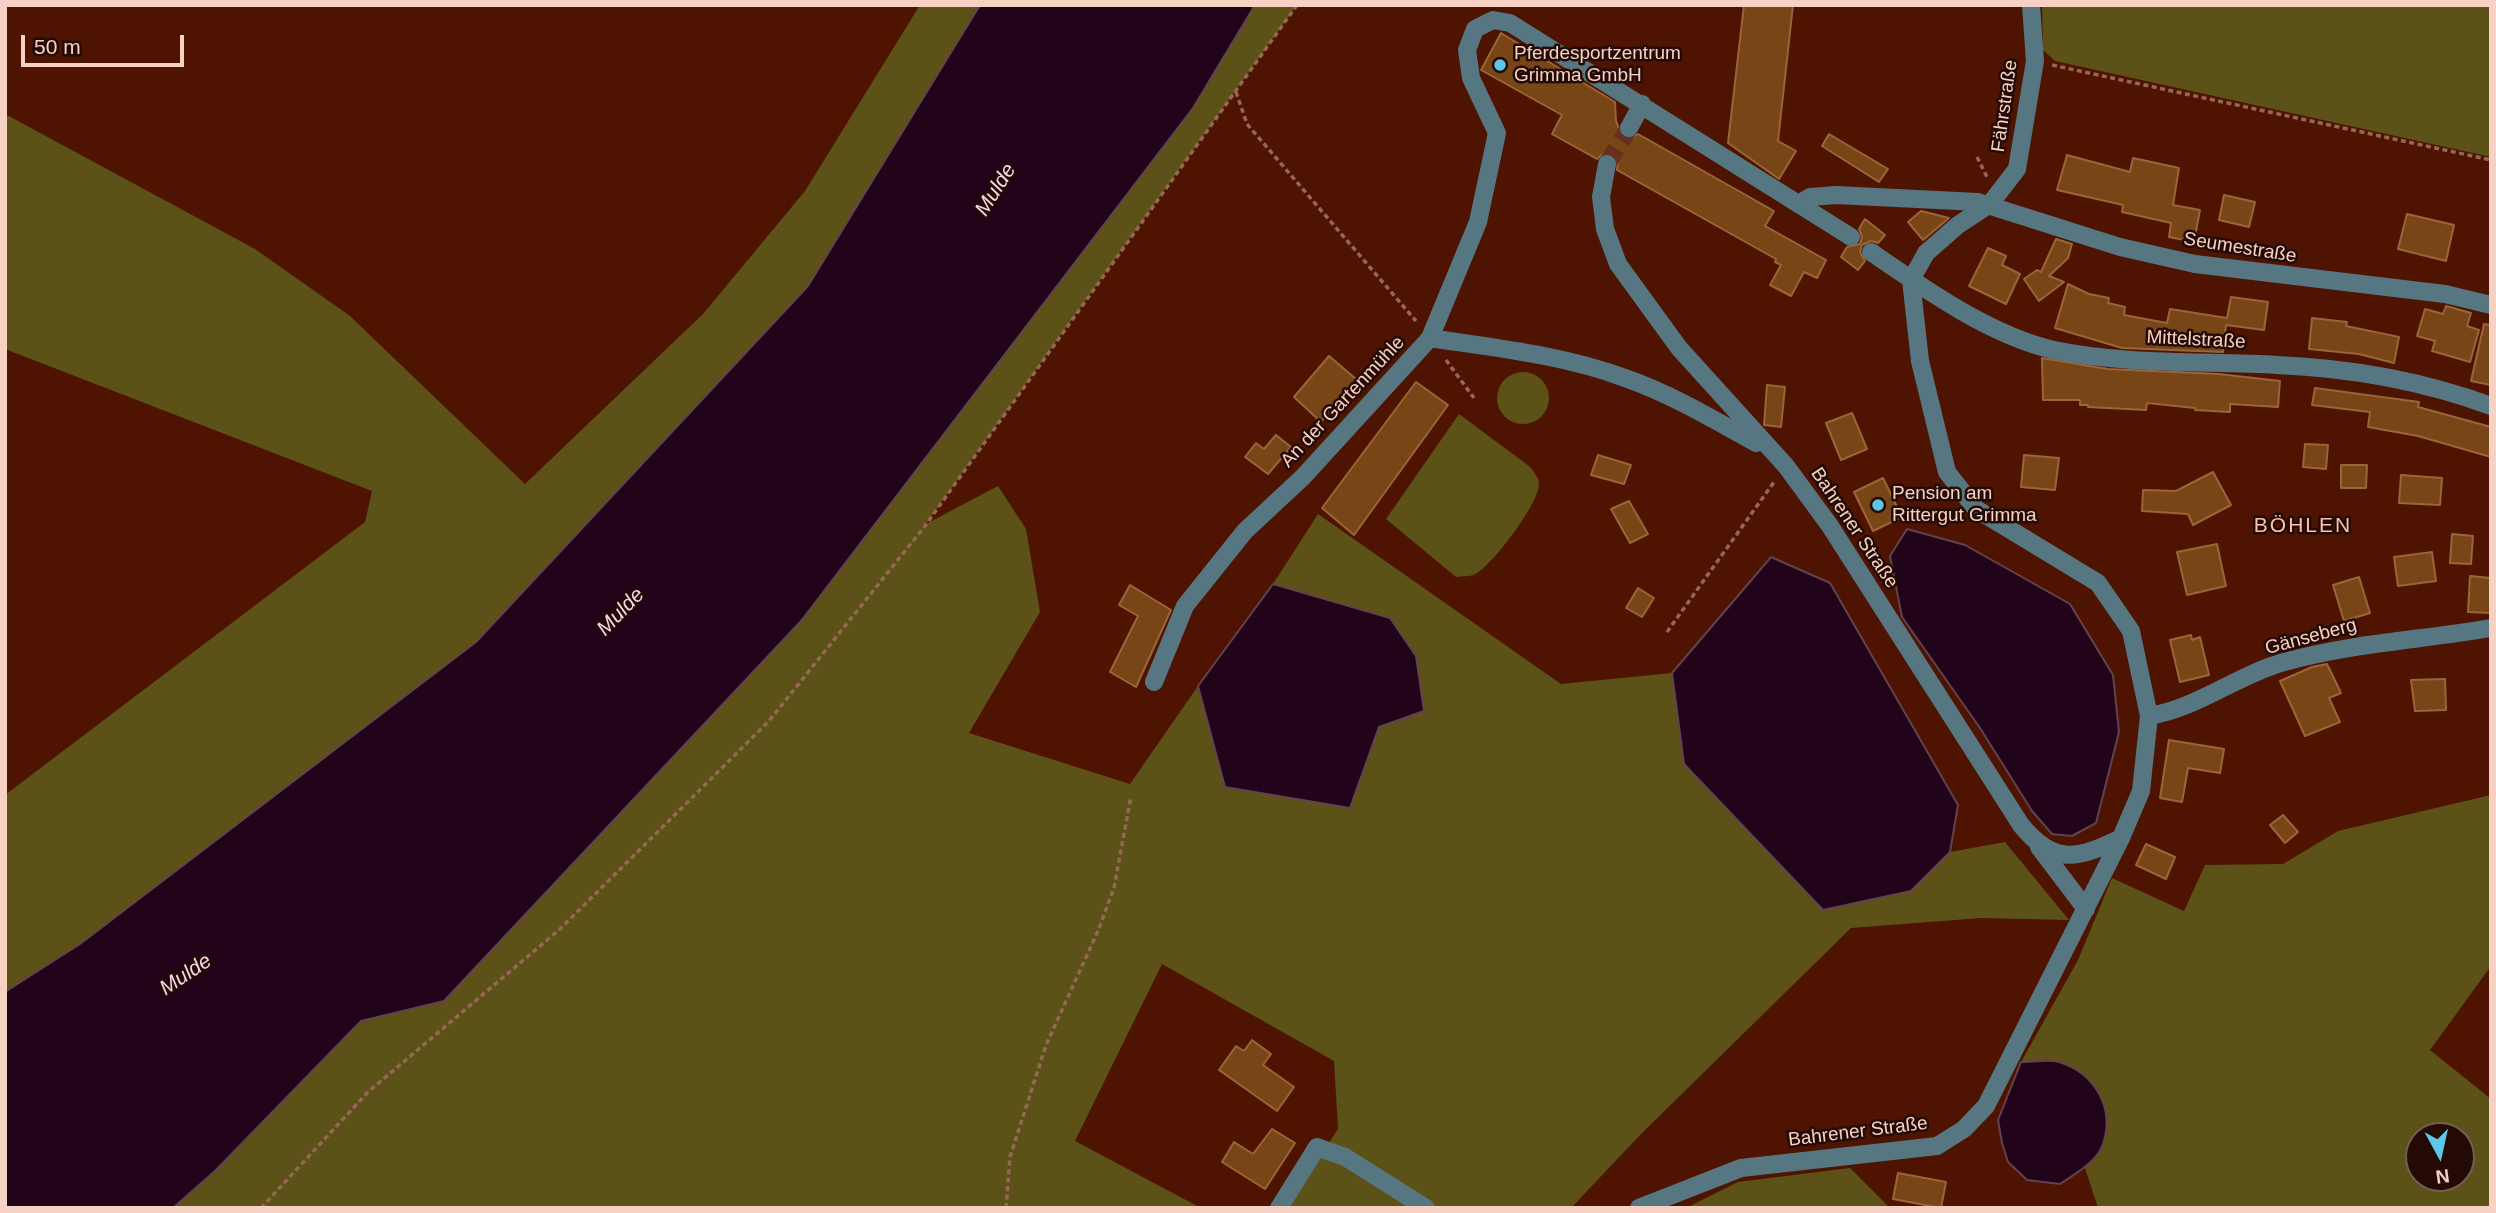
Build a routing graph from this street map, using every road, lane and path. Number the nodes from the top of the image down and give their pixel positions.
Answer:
1 (1297, 5) edge
2 (2031, 5) edge
3 (2035, 61) junction
4 (1236, 91) junction
5 (1643, 104) junction
6 (1629, 128) tunnel mouth
7 (2491, 160) edge
8 (1607, 164) tunnel mouth
9 (1798, 204) junction
10 (1990, 204) junction
11 (1851, 237) dead end
12 (1871, 252) dead end
13 (1911, 279) junction
14 (2491, 304) edge
15 (1430, 338) junction
16 (1474, 398) dead end
17 (2491, 406) edge
18 (1768, 450) junction
19 (1786, 466) junction
20 (2491, 628) edge
21 (1667, 632) dead end
22 (1154, 682) dead end
23 (2149, 716) junction
24 (1131, 796) dead end
25 (2121, 838) junction
26 (2037, 844) junction
27 (2086, 909) junction
28 (261, 1208) edge
29 (1006, 1208) edge
30 (1279, 1208) edge
31 (1426, 1208) edge
32 (1639, 1208) edge

1 - 4 path
2 - 3 street, Fährstraße
3 - 7 path
3 - 10 street, Fährstraße
4 - 15 path
4 - 28 path
5 - 6 street
5 - 9 street
5 - 15 street
8 - 18 street, Bahrener Straße
9 - 10 street
9 - 11 street
10 - 13 street
10 - 14 street, Seumestraße
12 - 13 street
13 - 17 street, Mittelstraße
13 - 23 street, Bahrener Straße
15 - 16 path
15 - 18 street, An der Gartenmühle
15 - 22 street, An der Gartenmühle
18 - 19 street, Bahrener Straße
19 - 21 path
19 - 26 street, Bahrener Straße
20 - 23 street, Gänseberg
23 - 25 street, Bahrener Straße
24 - 29 path
25 - 26 street
25 - 27 street, Bahrener Straße
26 - 27 street, Bahrener Straße
27 - 32 street, Bahrener Straße
30 - 31 street

